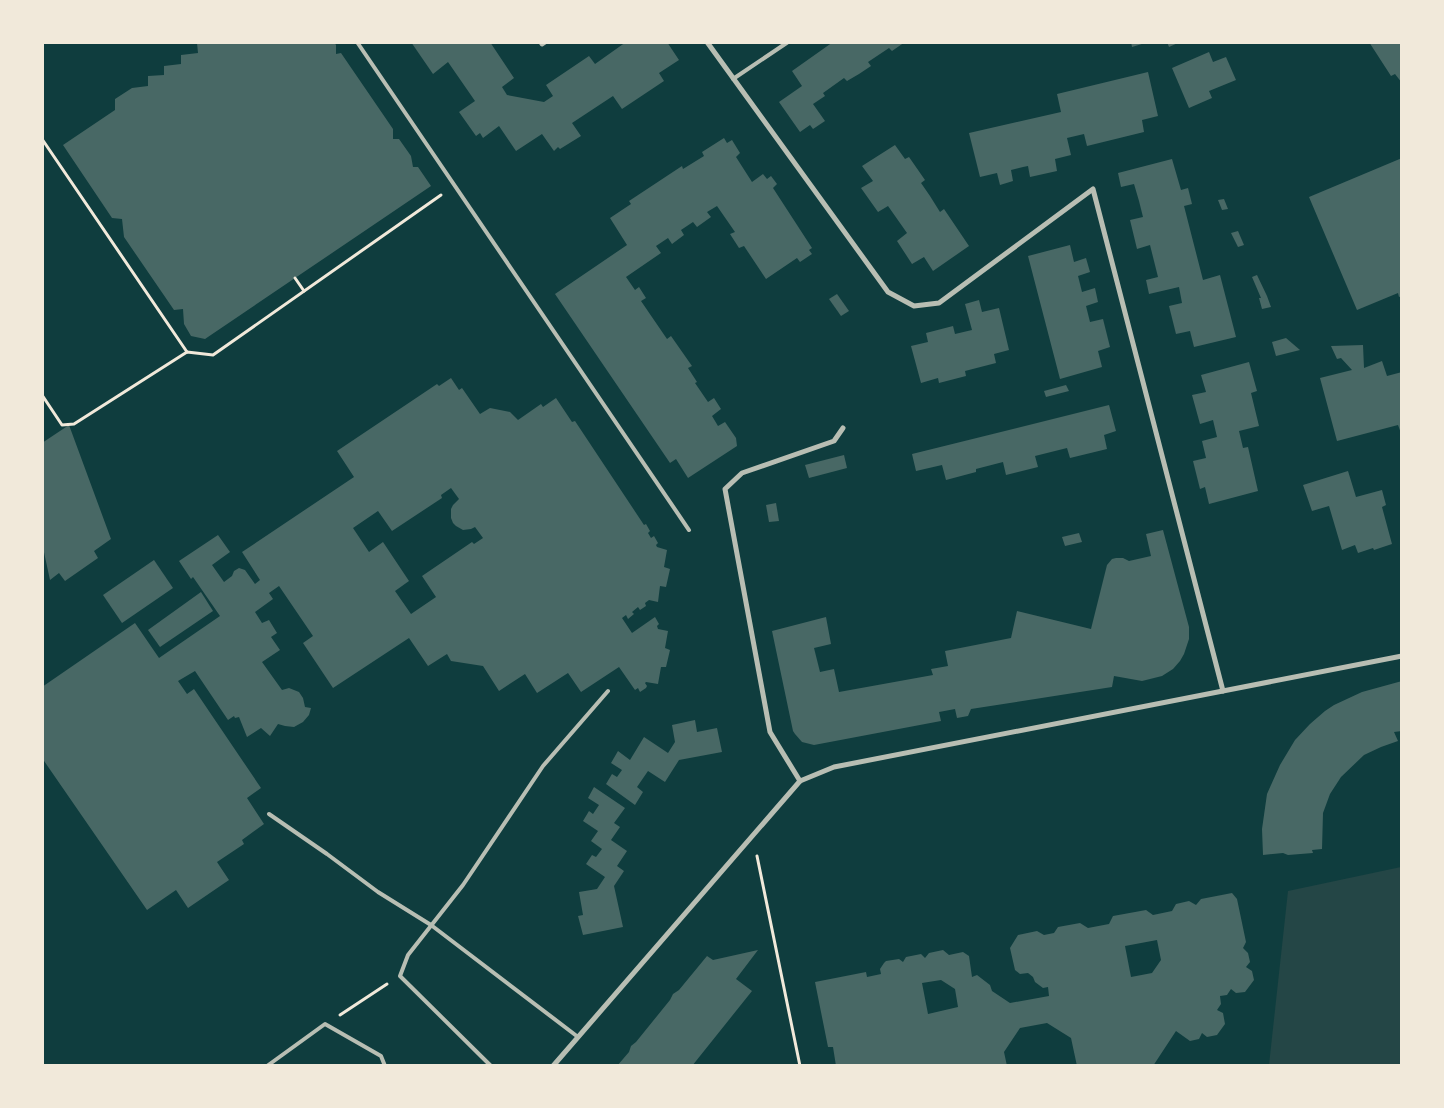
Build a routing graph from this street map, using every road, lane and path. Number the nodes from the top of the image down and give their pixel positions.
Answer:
1 (357, 42) edge
2 (707, 42) edge
3 (788, 42) edge
4 (733, 79) junction
5 (42, 139) edge
6 (455, 186) junction
7 (295, 278) dead end
8 (304, 291) junction
9 (187, 352) junction
10 (42, 395) edge
11 (843, 428) dead end
12 (689, 530) dead end
13 (1402, 656) edge
14 (608, 691) dead end
15 (1223, 691) junction
16 (800, 781) junction
17 (269, 814) dead end
18 (753, 836) junction
19 (431, 925) junction
20 (400, 976) junction
21 (325, 1024) junction
22 (578, 1037) junction
23 (267, 1066) edge
24 (385, 1066) edge
25 (491, 1066) edge
26 (553, 1066) edge
27 (800, 1066) edge

1 - 6 lane
2 - 4 street
3 - 4 lane
4 - 15 street
5 - 9 path
6 - 8 path
6 - 12 lane
7 - 8 path
8 - 9 path
9 - 10 path
11 - 16 street
13 - 15 street
14 - 19 lane
15 - 16 street
16 - 18 street
17 - 19 lane
18 - 22 street
18 - 27 path
19 - 20 lane
19 - 22 lane
20 - 21 path
20 - 25 lane
21 - 23 lane
21 - 24 lane
22 - 26 street

